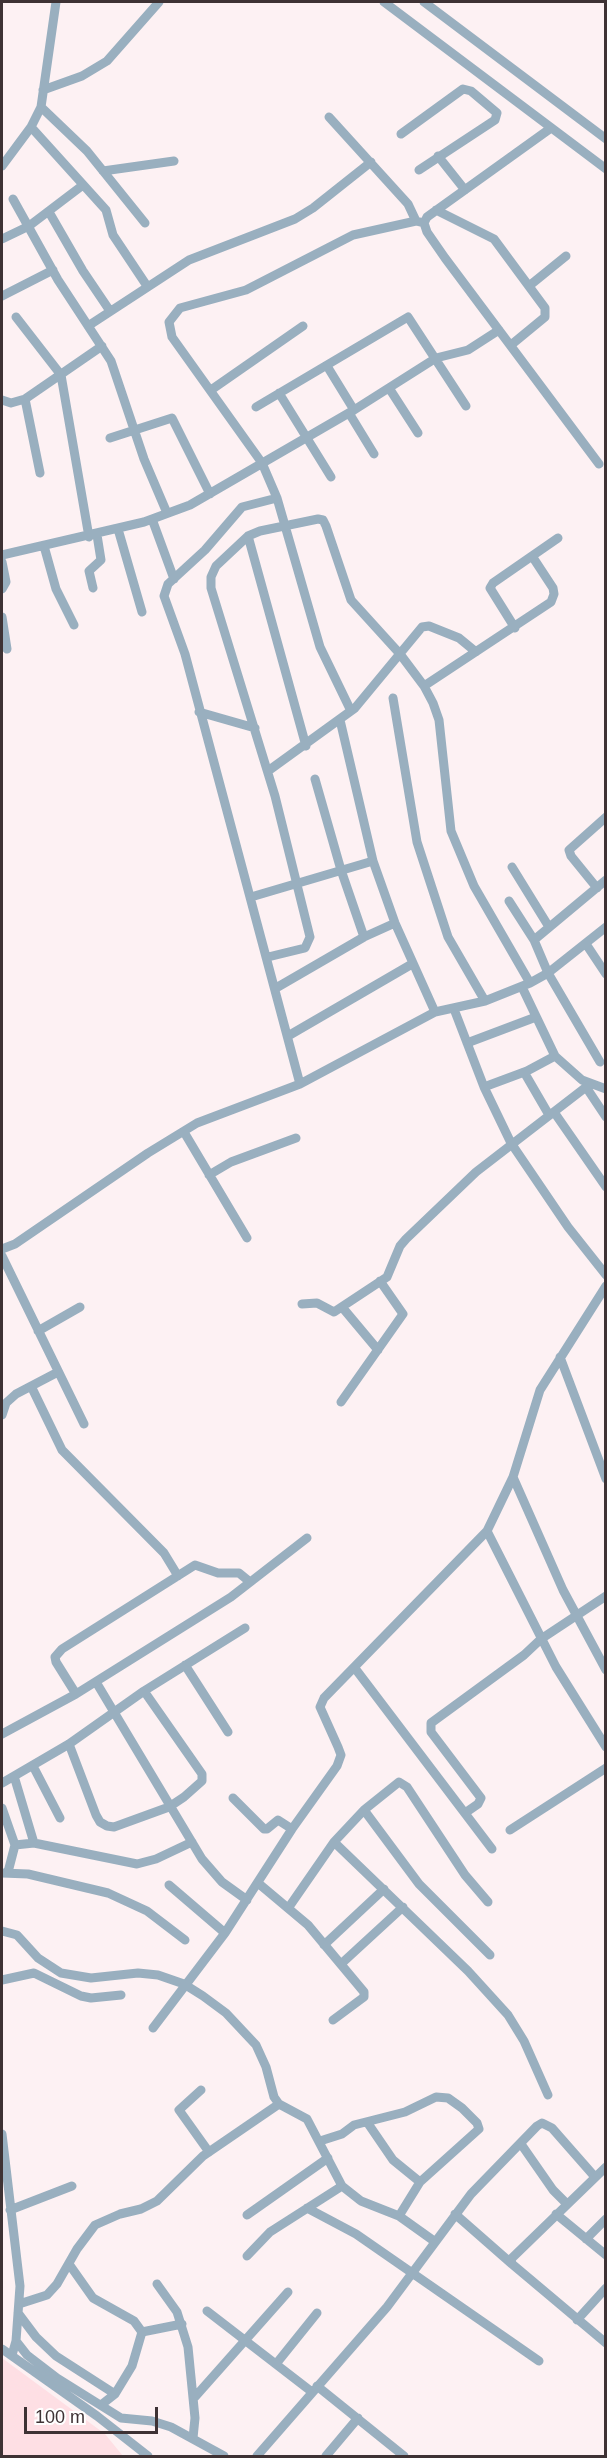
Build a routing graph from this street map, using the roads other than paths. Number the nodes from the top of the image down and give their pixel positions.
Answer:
1 (56, 2) edge
2 (159, 2) edge
3 (384, 2) edge
4 (424, 2) edge
5 (43, 90) junction
6 (40, 107) junction
7 (329, 117) dead end
8 (31, 127) junction
9 (551, 128) junction
10 (401, 134) dead end
11 (606, 139) edge
12 (438, 156) junction
13 (174, 161) dead end
14 (371, 162) junction
15 (2, 166) edge
16 (606, 169) edge
17 (419, 170) dead end
18 (103, 171) junction
19 (83, 186) junction
20 (465, 190) junction
21 (14, 199) dead end
22 (436, 210) junction
23 (49, 212) junction
24 (420, 222) junction
25 (146, 223) dead end
26 (29, 226) junction
27 (2, 239) edge
28 (566, 256) dead end
29 (53, 270) junction
30 (147, 286) junction
31 (529, 286) junction
32 (2, 296) edge
33 (110, 311) junction
34 (16, 317) dead end
35 (88, 326) junction
36 (303, 326) dead end
37 (500, 330) junction
38 (511, 345) junction
39 (102, 346) junction
40 (435, 358) junction
41 (327, 366) junction
42 (61, 375) junction
43 (389, 388) junction
44 (211, 390) junction
45 (279, 393) junction
46 (25, 399) junction
47 (2, 400) edge
48 (256, 406) dead end
49 (466, 406) dead end
50 (351, 412) junction
51 (135, 431) junction
52 (418, 434) dead end
53 (307, 437) junction
54 (110, 438) dead end
55 (374, 454) dead end
56 (262, 463) junction
57 (599, 464) dead end
58 (40, 474) dead end
59 (331, 477) dead end
60 (210, 494) junction
61 (277, 498) junction
62 (168, 513) junction
63 (152, 519) junction
64 (285, 527) junction
65 (118, 529) junction
66 (93, 536) junction
67 (248, 536) junction
68 (558, 538) dead end
69 (44, 546) junction
70 (2, 555) edge
71 (532, 556) junction
72 (2, 562) edge
73 (174, 579) junction
74 (93, 588) dead end
75 (2, 589) edge
76 (142, 612) dead end
77 (2, 617) edge
78 (74, 625) dead end
79 (515, 628) junction
80 (7, 649) dead end
81 (476, 652) junction
82 (400, 654) junction
83 (424, 686) junction
84 (393, 698) dead end
85 (351, 711) junction
86 (199, 712) junction
87 (340, 720) junction
88 (255, 729) junction
89 (306, 746) junction
90 (268, 771) junction
91 (315, 779) dead end
92 (606, 818) edge
93 (373, 861) junction
94 (512, 867) dead end
95 (341, 870) junction
96 (606, 880) edge
97 (295, 883) junction
98 (597, 888) junction
99 (251, 897) junction
100 (509, 901) dead end
101 (395, 923) junction
102 (549, 927) junction
103 (606, 927) edge
104 (364, 937) junction
105 (534, 940) junction
106 (586, 944) junction
107 (268, 957) junction
108 (412, 964) junction
109 (548, 973) junction
110 (606, 974) edge
111 (526, 985) junction
112 (276, 988) junction
113 (485, 1001) junction
114 (454, 1009) junction
115 (435, 1012) junction
116 (536, 1017) junction
117 (288, 1036) junction
118 (467, 1043) junction
119 (555, 1056) junction
120 (600, 1062) dead end
121 (524, 1072) junction
122 (300, 1084) junction
123 (588, 1086) junction
124 (484, 1088) junction
125 (606, 1089) edge
126 (551, 1114) junction
127 (606, 1117) edge
128 (184, 1132) junction
129 (296, 1138) dead end
130 (511, 1143) junction
131 (209, 1175) junction
132 (606, 1187) edge
133 (247, 1238) dead end
134 (2, 1249) edge
135 (2, 1256) edge
136 (606, 1275) edge
137 (380, 1281) junction
138 (606, 1286) edge
139 (303, 1305) dead end
140 (80, 1307) dead end
141 (342, 1307) junction
142 (38, 1331) junction
143 (378, 1350) junction
144 (560, 1357) junction
145 (58, 1372) junction
146 (31, 1386) junction
147 (341, 1402) dead end
148 (2, 1415) edge
149 (84, 1424) dead end
150 (513, 1477) junction
151 (606, 1479) edge
152 (487, 1531) junction
153 (307, 1538) dead end
154 (178, 1576) junction
155 (250, 1582) junction
156 (606, 1596) edge
157 (575, 1615) junction
158 (245, 1628) dead end
159 (541, 1639) junction
160 (185, 1665) junction
161 (354, 1667) junction
162 (606, 1670) edge
163 (96, 1682) junction
164 (144, 1691) junction
165 (76, 1695) junction
166 (113, 1714) junction
167 (228, 1732) dead end
168 (2, 1734) edge
169 (69, 1744) junction
170 (606, 1747) edge
171 (33, 1766) junction
172 (606, 1768) edge
173 (14, 1776) junction
174 (2, 1783) edge
175 (233, 1798) dead end
176 (170, 1807) junction
177 (2, 1808) edge
178 (364, 1810) junction
179 (465, 1813) junction
180 (60, 1818) dead end
181 (292, 1829) junction
182 (510, 1830) dead end
183 (192, 1842) junction
184 (334, 1842) junction
185 (34, 1843) junction
186 (15, 1845) junction
187 (492, 1849) dead end
188 (5, 1872) edge
189 (258, 1883) junction
190 (169, 1886) dead end
191 (384, 1889) junction
192 (247, 1900) junction
193 (488, 1902) dead end
194 (289, 1907) junction
195 (403, 1907) junction
196 (2, 1931) edge
197 (225, 1933) junction
198 (185, 1940) dead end
199 (324, 1945) junction
200 (490, 1955) dead end
201 (340, 1964) junction
202 (2, 1980) edge
203 (184, 1984) junction
204 (121, 1995) dead end
205 (333, 2020) dead end
206 (153, 2028) dead end
207 (201, 2090) dead end
208 (548, 2095) dead end
209 (279, 2104) junction
210 (367, 2122) junction
211 (2, 2134) edge
212 (320, 2141) junction
213 (521, 2144) junction
214 (209, 2152) junction
215 (328, 2158) junction
216 (606, 2167) edge
217 (595, 2177) junction
218 (420, 2182) junction
219 (72, 2186) dead end
220 (342, 2186) junction
221 (567, 2204) junction
222 (307, 2208) junction
223 (10, 2210) junction
224 (455, 2214) junction
225 (556, 2214) junction
226 (247, 2215) dead end
227 (399, 2216) junction
228 (606, 2219) edge
229 (586, 2239) junction
230 (435, 2241) junction
231 (606, 2255) edge
232 (247, 2256) dead end
233 (69, 2264) junction
234 (512, 2264) junction
235 (412, 2273) junction
236 (157, 2284) dead end
237 (606, 2288) edge
238 (288, 2292) dead end
239 (18, 2308) junction
240 (207, 2311) dead end
241 (317, 2313) dead end
242 (577, 2320) junction
243 (182, 2324) junction
244 (142, 2332) junction
245 (16, 2341) junction
246 (246, 2341) junction
247 (606, 2343) edge
248 (2, 2349) edge
249 (12, 2355) junction
250 (539, 2361) dead end
251 (276, 2364) junction
252 (314, 2389) junction
253 (115, 2394) junction
254 (194, 2398) junction
255 (101, 2405) junction
256 (358, 2418) junction
257 (193, 2438) junction
258 (148, 2457) edge
259 (224, 2457) edge
260 (257, 2457) edge
261 (326, 2457) edge
262 (404, 2457) edge

1 - 5 street
2 - 5 street
3 - 9 street
4 - 11 street
5 - 6 street
6 - 8 street
6 - 18 street
7 - 14 street
8 - 15 street
8 - 19 street
9 - 16 street
9 - 20 street
10 - 12 street
12 - 17 street
12 - 20 street
13 - 18 street
14 - 24 street
14 - 30 street
18 - 25 street
19 - 23 street
19 - 30 street
20 - 22 street
21 - 26 street
22 - 24 street
22 - 31 street
23 - 26 street
23 - 33 street
24 - 37 street
24 - 44 street
26 - 27 street
26 - 29 street
28 - 31 street
29 - 32 street
29 - 35 street
30 - 33 street
31 - 38 street
33 - 35 street
34 - 42 street
35 - 39 street
36 - 44 street
37 - 38 street
37 - 40 street
38 - 57 street
39 - 42 street
39 - 51 street
40 - 41 street
40 - 43 street
40 - 49 street
41 - 45 street
41 - 50 street
42 - 46 street
42 - 66 street
43 - 50 street
43 - 52 street
44 - 56 street
45 - 48 street
45 - 53 street
46 - 47 street
46 - 58 street
50 - 53 street
50 - 55 street
51 - 54 street
51 - 60 street
51 - 62 street
53 - 56 street
53 - 59 street
56 - 60 street
56 - 61 street
60 - 62 street
61 - 64 street
61 - 73 street
62 - 63 street
63 - 65 street
63 - 73 street
64 - 67 street
64 - 82 street
64 - 85 street
65 - 66 street
65 - 76 street
66 - 69 street
66 - 74 street
67 - 88 street
67 - 89 street
68 - 71 street
69 - 70 street
69 - 78 street
71 - 79 street
71 - 79 street
72 - 75 street
73 - 86 street
77 - 80 street
79 - 81 street
81 - 82 street
81 - 83 street
82 - 83 street
82 - 85 street
83 - 111 street
84 - 113 street
85 - 87 street
86 - 88 street
86 - 99 street
87 - 89 street
87 - 93 street
88 - 90 street
89 - 90 street
90 - 97 street
91 - 95 street
92 - 98 street
93 - 95 street
93 - 101 street
94 - 102 street
95 - 97 street
95 - 104 street
96 - 98 street
97 - 99 street
97 - 107 street
98 - 102 street
99 - 107 street
100 - 105 street
101 - 104 street
101 - 108 street
102 - 105 street
103 - 106 street
104 - 112 street
105 - 109 street
106 - 109 street
106 - 110 street
107 - 112 street
108 - 115 street
108 - 117 street
109 - 111 street
109 - 120 street
111 - 113 street
111 - 116 street
112 - 117 street
113 - 114 street
114 - 115 street
114 - 118 street
115 - 122 street
116 - 118 street
116 - 119 street
117 - 122 street
118 - 124 street
119 - 121 street
119 - 123 street
121 - 124 street
121 - 126 street
122 - 128 street
123 - 125 street
123 - 126 street
123 - 127 street
124 - 130 street
126 - 130 street
126 - 132 street
128 - 131 street
128 - 134 street
129 - 131 street
130 - 136 street
130 - 137 street
131 - 133 street
135 - 142 street
137 - 141 street
137 - 143 street
138 - 144 street
139 - 141 street
140 - 142 street
141 - 143 street
142 - 145 street
143 - 147 street
144 - 150 street
144 - 151 street
145 - 146 street
145 - 149 street
146 - 148 street
146 - 154 street
150 - 152 street
150 - 157 street
152 - 159 street
152 - 161 street
153 - 155 street
154 - 155 street
154 - 165 street
155 - 163 street
156 - 157 street
157 - 159 street
157 - 162 street
158 - 160 street
159 - 170 street
159 - 179 street
160 - 164 street
160 - 167 street
161 - 179 street
161 - 181 street
163 - 165 street
163 - 166 street
164 - 166 street
164 - 176 street
165 - 168 street
166 - 169 street
166 - 176 street
169 - 171 street
169 - 176 street
171 - 173 street
171 - 180 street
172 - 182 street
173 - 174 street
173 - 185 street
175 - 181 street
176 - 183 street
177 - 186 street
178 - 184 street
178 - 193 street
178 - 200 street
179 - 187 street
181 - 189 street
183 - 185 street
183 - 192 street
184 - 191 street
184 - 194 street
185 - 186 street
186 - 188 street
188 - 198 street
189 - 192 street
189 - 194 street
190 - 197 street
191 - 195 street
191 - 199 street
192 - 197 street
194 - 199 street
195 - 201 street
195 - 208 street
196 - 203 street
197 - 203 street
199 - 201 street
201 - 205 street
202 - 204 street
203 - 206 street
203 - 209 street
207 - 214 street
209 - 212 street
209 - 214 street
210 - 212 street
210 - 218 street
210 - 218 street
211 - 223 street
212 - 215 street
213 - 217 street
213 - 221 street
213 - 224 street
214 - 233 street
215 - 220 street
215 - 226 street
216 - 217 street
217 - 221 street
218 - 227 street
219 - 223 street
220 - 222 street
220 - 227 street
221 - 225 street
222 - 232 street
222 - 235 street
223 - 239 street
224 - 230 street
224 - 234 street
225 - 229 street
225 - 234 street
227 - 230 street
228 - 229 street
229 - 231 street
230 - 235 street
233 - 239 street
233 - 244 street
234 - 242 street
235 - 250 street
235 - 252 street
236 - 243 street
237 - 242 street
238 - 246 street
239 - 245 street
239 - 253 street
240 - 246 street
241 - 251 street
242 - 247 street
243 - 244 street
243 - 254 street
244 - 253 street
245 - 249 street
245 - 255 street
246 - 251 street
246 - 254 street
248 - 249 street
249 - 258 street
251 - 252 street
252 - 256 street
252 - 260 street
253 - 255 street
254 - 257 street
255 - 257 street
256 - 261 street
256 - 262 street
257 - 259 street

